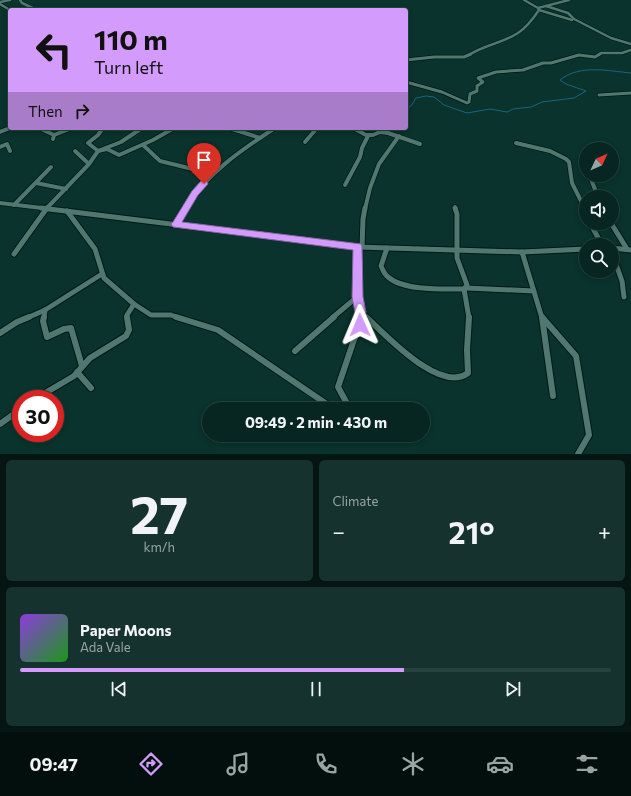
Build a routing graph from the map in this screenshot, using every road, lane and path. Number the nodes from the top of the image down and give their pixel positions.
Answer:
1 (10, 0) edge
2 (20, 0) edge
3 (524, 0) edge
4 (569, 0) edge
5 (1, 5) edge
6 (546, 6) junction
7 (33, 8) edge
8 (539, 9) junction
9 (578, 21) junction
10 (631, 44) edge
11 (631, 50) edge
12 (408, 60) edge
13 (408, 83) edge
14 (631, 93) edge
15 (599, 95) dead end
16 (42, 130) edge
17 (68, 130) edge
18 (102, 130) edge
19 (139, 130) edge
20 (170, 130) edge
21 (235, 130) edge
22 (272, 130) edge
23 (315, 130) edge
24 (357, 130) edge
25 (368, 136) junction
26 (399, 136) junction
27 (260, 138) junction
28 (305, 142) dead end
29 (516, 143) dead end
30 (420, 144) dead end
31 (143, 145) junction
32 (0, 147) edge
33 (10, 151) dead end
34 (75, 151) dead end
35 (98, 151) junction
36 (89, 164) junction
37 (51, 167) dead end
38 (213, 174) junction
39 (36, 183) junction
40 (345, 185) dead end
41 (66, 189) junction
42 (575, 189) junction
43 (579, 197) edge
44 (579, 199) edge
45 (0, 203) edge
46 (14, 205) junction
47 (455, 207) dead end
48 (47, 208) junction
49 (67, 211) junction
50 (176, 224) junction
51 (616, 230) edge
52 (360, 247) junction
53 (387, 248) junction
54 (619, 248) edge
55 (579, 249) edge
56 (629, 249) edge
57 (458, 250) junction
58 (522, 252) junction
59 (14, 254) dead end
60 (619, 273) edge
61 (102, 274) junction
62 (465, 289) junction
63 (534, 291) junction
64 (357, 297) junction
65 (624, 297) dead end
66 (134, 304) junction
67 (45, 310) junction
68 (361, 312) junction
69 (542, 318) junction
70 (0, 333) edge
71 (295, 351) dead end
72 (82, 366) junction
73 (77, 372) junction
74 (91, 388) dead end
75 (50, 390) edge
76 (553, 396) dead end
77 (325, 402) edge
78 (346, 402) edge
79 (12, 415) edge
80 (0, 424) edge
81 (578, 454) edge

1 - 5 street
2 - 7 street
3 - 8 street
4 - 6 street
6 - 8 street
6 - 9 street
8 - 9 street
8 - 12 street
9 - 10 street
11 - 13 street
14 - 15 street
16 - 17 street
18 - 35 street
19 - 35 street
20 - 31 street
21 - 27 street
22 - 27 street
23 - 28 street
24 - 25 street
25 - 26 street
25 - 40 street
26 - 30 street
26 - 52 street
27 - 38 street
29 - 42 street
31 - 35 street
31 - 38 street
32 - 33 street
34 - 36 street
35 - 36 street
36 - 41 street
37 - 39 street
38 - 50 street
39 - 41 street
39 - 46 street
41 - 48 street
42 - 43 street
42 - 44 street
45 - 46 street
46 - 48 street
47 - 57 street
48 - 49 street
48 - 59 street
49 - 50 street
49 - 61 street
50 - 52 street
51 - 56 street
52 - 53 street
52 - 64 street
53 - 57 street
53 - 62 street
54 - 56 street
55 - 58 street
57 - 58 street
57 - 62 street
58 - 63 street
60 - 65 street
61 - 66 street
61 - 67 street
62 - 63 street
62 - 68 street
63 - 69 street
64 - 68 street
64 - 71 street
66 - 72 street
66 - 77 street
67 - 70 street
67 - 72 street
68 - 78 street
69 - 76 street
69 - 81 street
72 - 73 street
73 - 74 street
73 - 75 street
79 - 80 street

